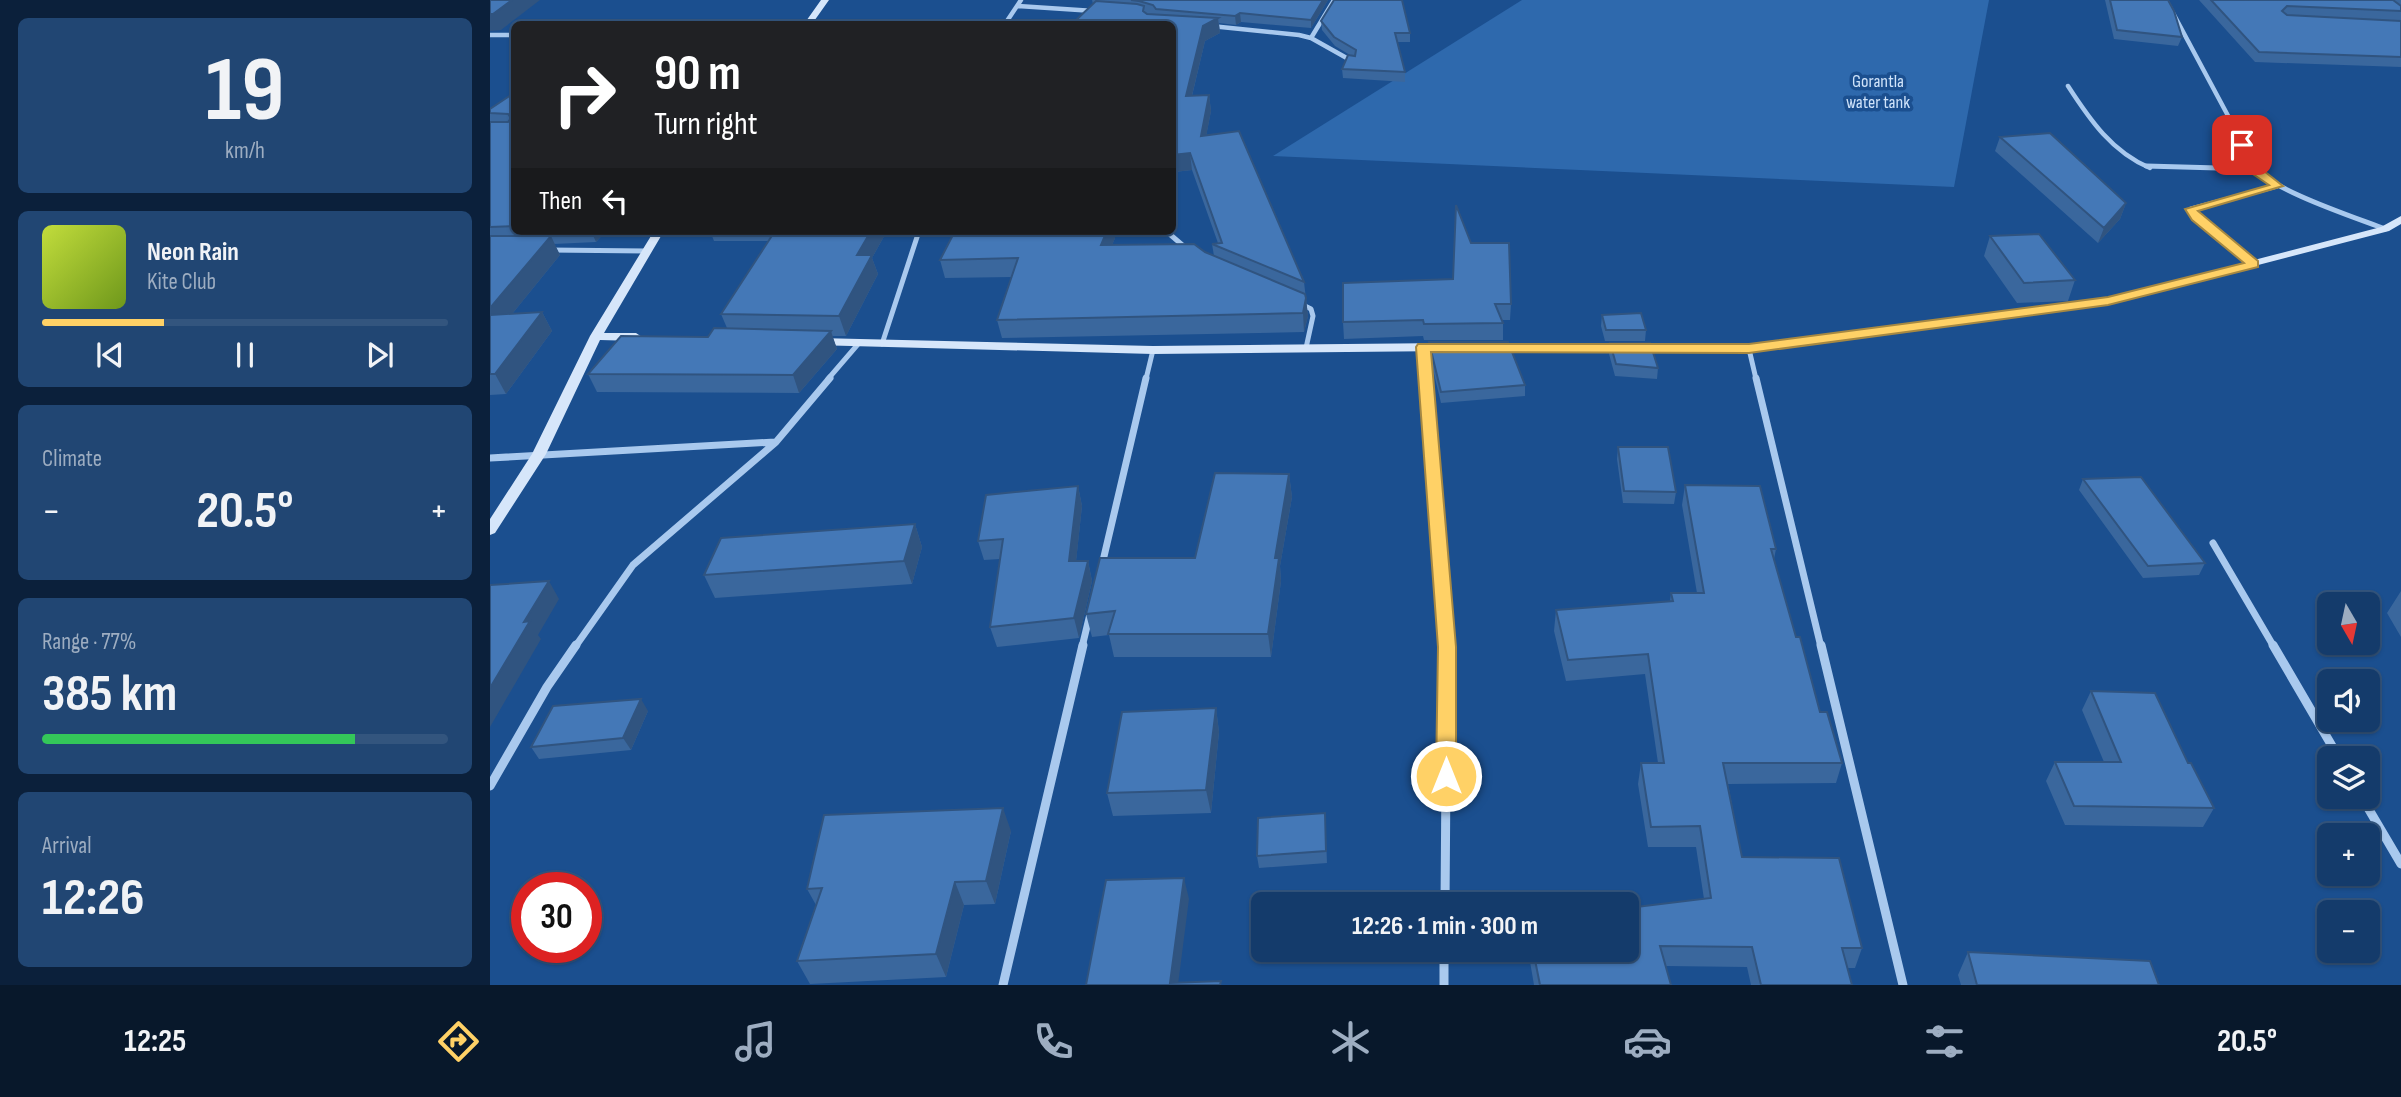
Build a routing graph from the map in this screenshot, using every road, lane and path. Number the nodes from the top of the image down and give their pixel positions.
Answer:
1 (825, 0) edge
2 (1021, 0) edge
3 (1334, 0) edge
4 (2166, 0) edge
5 (1017, 6) junction
6 (1099, 11) edge
7 (810, 21) edge
8 (1007, 21) edge
9 (1198, 24) edge
10 (490, 34) edge
11 (511, 35) edge
12 (1311, 38) junction
13 (1352, 61) edge
14 (2068, 86) dead end
15 (2254, 169) junction
16 (2278, 186) junction
17 (2401, 219) edge
18 (2385, 229) junction
19 (656, 235) edge
20 (918, 235) edge
21 (1171, 235) edge
22 (542, 250) edge
23 (646, 251) junction
24 (1189, 251) edge
25 (2254, 264) junction
26 (1288, 299) edge
27 (596, 336) junction
28 (651, 337) edge
29 (804, 342) edge
30 (859, 343) junction
31 (883, 344) junction
32 (1423, 347) junction
33 (1306, 348) junction
34 (1749, 349) junction
35 (1153, 350) junction
36 (776, 442) junction
37 (539, 454) junction
38 (490, 458) edge
39 (490, 530) edge
40 (2213, 543) dead end
41 (1099, 580) edge
42 (1092, 607) edge
43 (2332, 746) edge
44 (490, 786) edge
45 (2369, 809) edge
46 (2401, 864) edge
47 (1445, 892) edge
48 (1444, 962) edge
49 (1003, 985) edge
50 (1444, 985) edge
51 (1903, 985) edge

1 - 7 street
2 - 5 street
3 - 12 street
4 - 15 street
5 - 6 street
5 - 8 street
9 - 12 street
10 - 11 street
12 - 13 street
14 - 15 street
15 - 16 street
16 - 18 street
16 - 25 street
17 - 18 street
18 - 25 street
19 - 23 street
20 - 31 street
21 - 24 street
22 - 23 street
23 - 27 street
25 - 34 street
26 - 33 street
27 - 28 street
27 - 37 street
29 - 30 street
30 - 31 street
30 - 36 street
31 - 35 street
32 - 33 street
32 - 34 street
32 - 47 street
33 - 35 street
34 - 51 street
35 - 41 street
36 - 37 street
36 - 44 street
37 - 38 street
37 - 39 street
40 - 43 street
42 - 49 street
45 - 46 street
48 - 50 street

